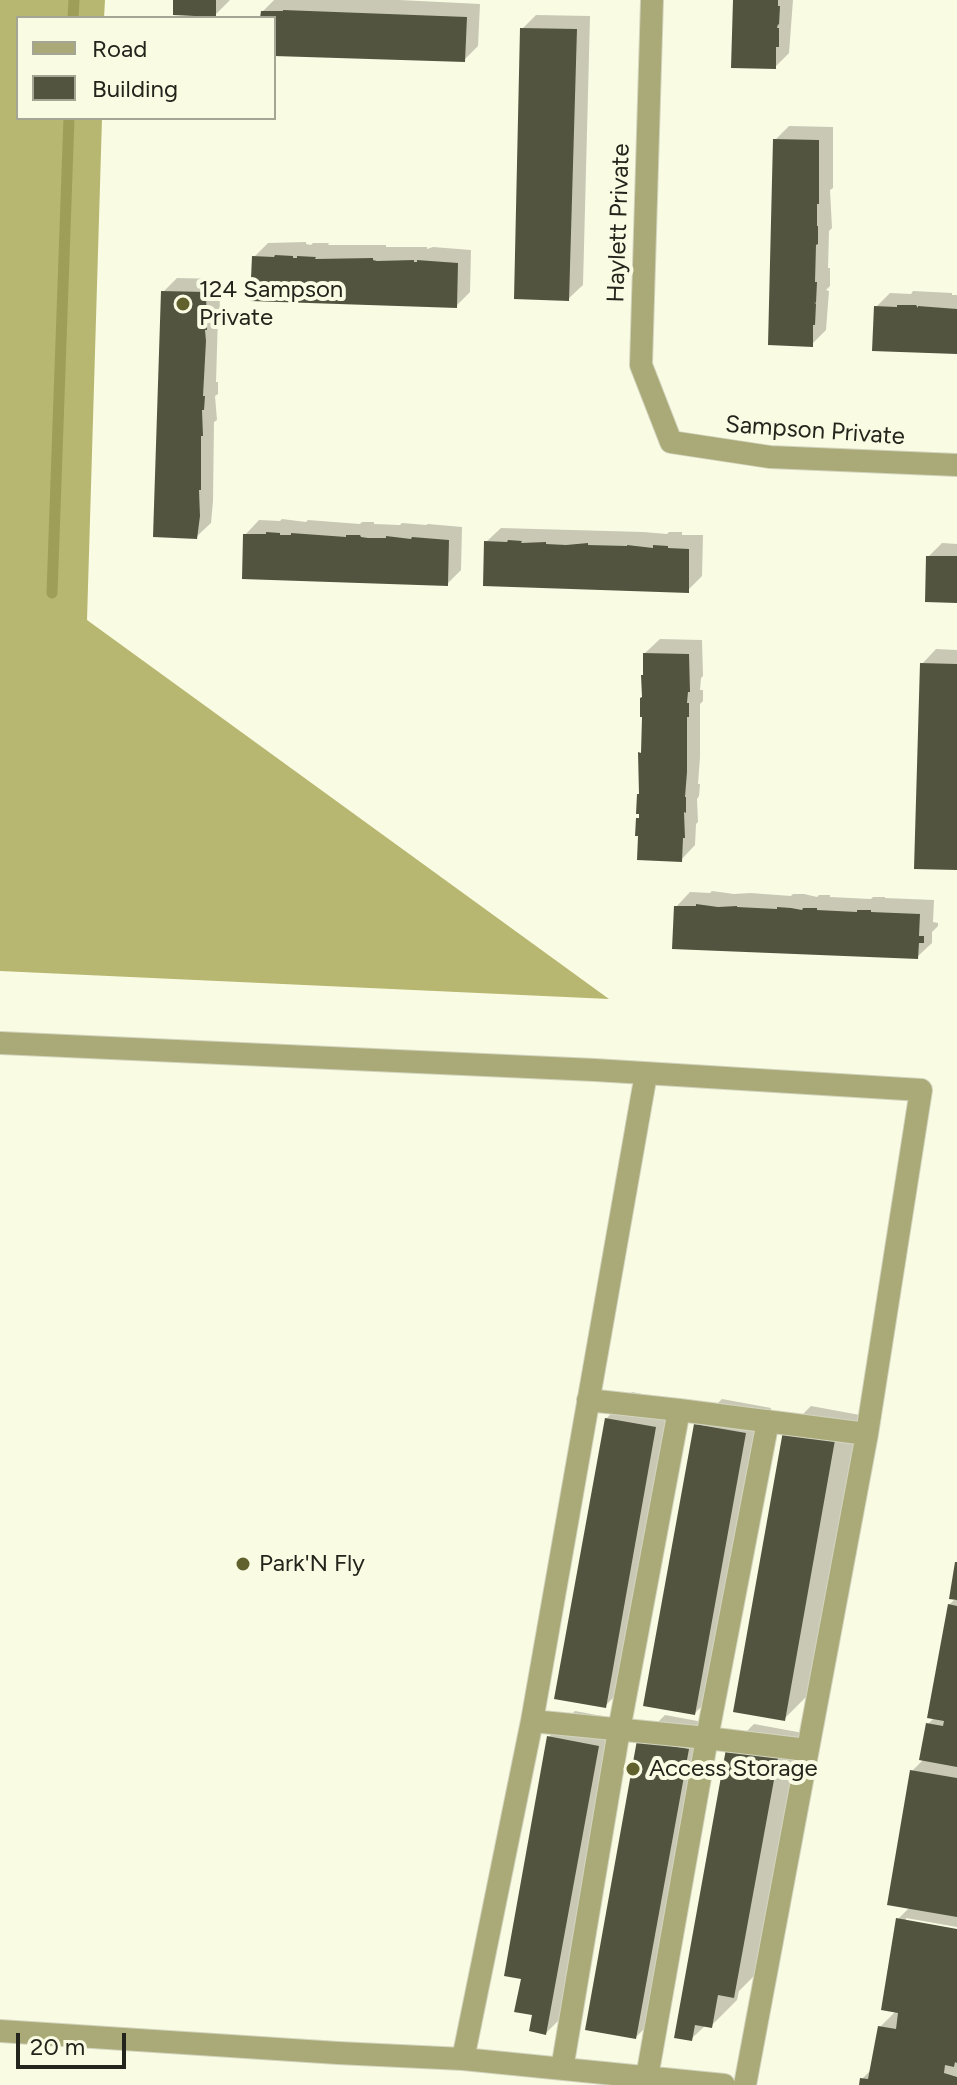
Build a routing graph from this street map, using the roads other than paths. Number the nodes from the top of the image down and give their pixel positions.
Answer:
1 (652, 0) edge
2 (671, 442) joint
3 (957, 465) edge
4 (0, 1043) edge
5 (646, 1074) junction
6 (588, 1400) junction
7 (679, 1410) junction
8 (768, 1421) junction
9 (867, 1434) junction
10 (532, 1721) junction
11 (619, 1730) junction
12 (707, 1738) junction
13 (807, 1750) junction
14 (0, 2031) edge
15 (463, 2059) junction
16 (562, 2069) junction
17 (647, 2077) junction
18 (724, 2085) edge
19 (745, 2085) edge

1 - 2 street, Haylett Private
2 - 3 street, Sampson Private
4 - 5 street
5 - 6 street
5 - 9 street
6 - 7 street
6 - 10 street
7 - 8 street
7 - 11 street
8 - 9 street
8 - 12 street
9 - 13 street
10 - 11 street
10 - 15 street
11 - 12 street
11 - 16 street
12 - 13 street
12 - 17 street
13 - 19 street
14 - 15 street
15 - 16 street
16 - 17 street
17 - 18 street

